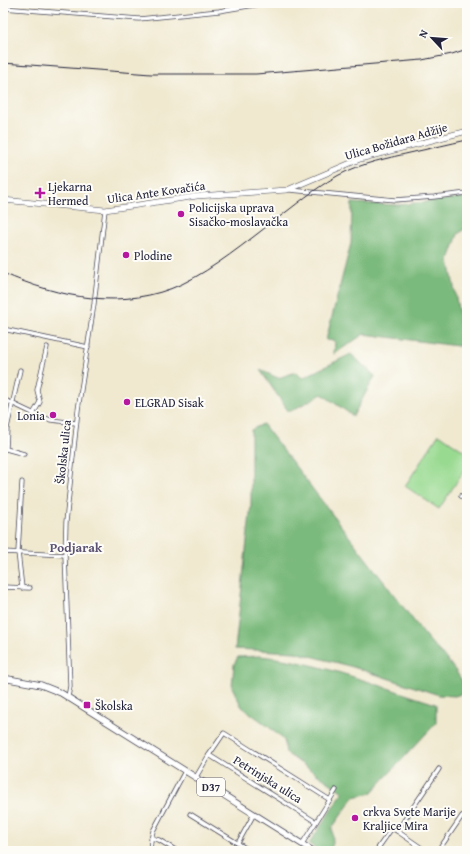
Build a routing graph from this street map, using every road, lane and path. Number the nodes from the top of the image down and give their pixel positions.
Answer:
1 (267, 3) edge
2 (3, 8) edge
3 (467, 131) edge
4 (287, 190) junction
5 (467, 193) edge
6 (3, 200) edge
7 (105, 210) junction
8 (4, 329) edge
9 (3, 334) edge
10 (47, 347) dead end
11 (88, 347) junction
12 (20, 370) dead end
13 (3, 399) edge
14 (13, 404) junction
15 (33, 414) junction
16 (76, 423) junction
17 (24, 454) dead end
18 (22, 482) dead end
19 (461, 496) dead end
20 (467, 500) edge
21 (3, 552) edge
22 (18, 552) junction
23 (65, 555) junction
24 (3, 587) edge
25 (22, 588) junction
26 (30, 588) dead end
27 (3, 678) edge
28 (68, 697) junction
29 (209, 755) junction
30 (439, 769) dead end
31 (185, 771) junction
32 (196, 777) junction
33 (336, 790) dead end
34 (330, 800) junction
35 (467, 813) edge
36 (190, 814) dead end
37 (254, 814) junction
38 (316, 822) junction
39 (397, 831) junction
40 (151, 838) junction
41 (238, 843) junction
42 (302, 844) junction
43 (150, 851) edge
44 (177, 851) edge
45 (250, 851) edge
46 (313, 851) edge
47 (376, 851) edge
48 (426, 851) edge
49 (438, 851) edge

1 - 2 street
3 - 4 main road, Ulica Božidara Adžije
4 - 5 street
4 - 7 main road, Ulica Ante Kovačića
6 - 7 main road, Ulica Ante Kovačića
7 - 11 street, Školska ulica
8 - 9 street
8 - 11 street
10 - 15 street
11 - 16 street, Školska ulica
12 - 14 street
13 - 14 street
14 - 15 street
14 - 17 street
15 - 16 street
16 - 23 street, Školska ulica
18 - 22 street
19 - 20 street
21 - 22 street
22 - 23 street
22 - 25 street
23 - 28 street, Školska ulica
24 - 25 street
25 - 26 street
27 - 28 main road, D37
28 - 31 main road, D37
29 - 32 street
29 - 34 street, Petrinjska ulica
29 - 38 street, Petrinjska ulica
30 - 39 street
31 - 32 main road, D37
31 - 40 street
32 - 37 main road, D37
33 - 34 street
34 - 38 street
35 - 49 street
36 - 41 street
37 - 41 street
37 - 42 main road, D37
38 - 42 street
39 - 47 street
39 - 48 street
40 - 43 street
40 - 44 street
41 - 45 street
42 - 46 main road, D37

